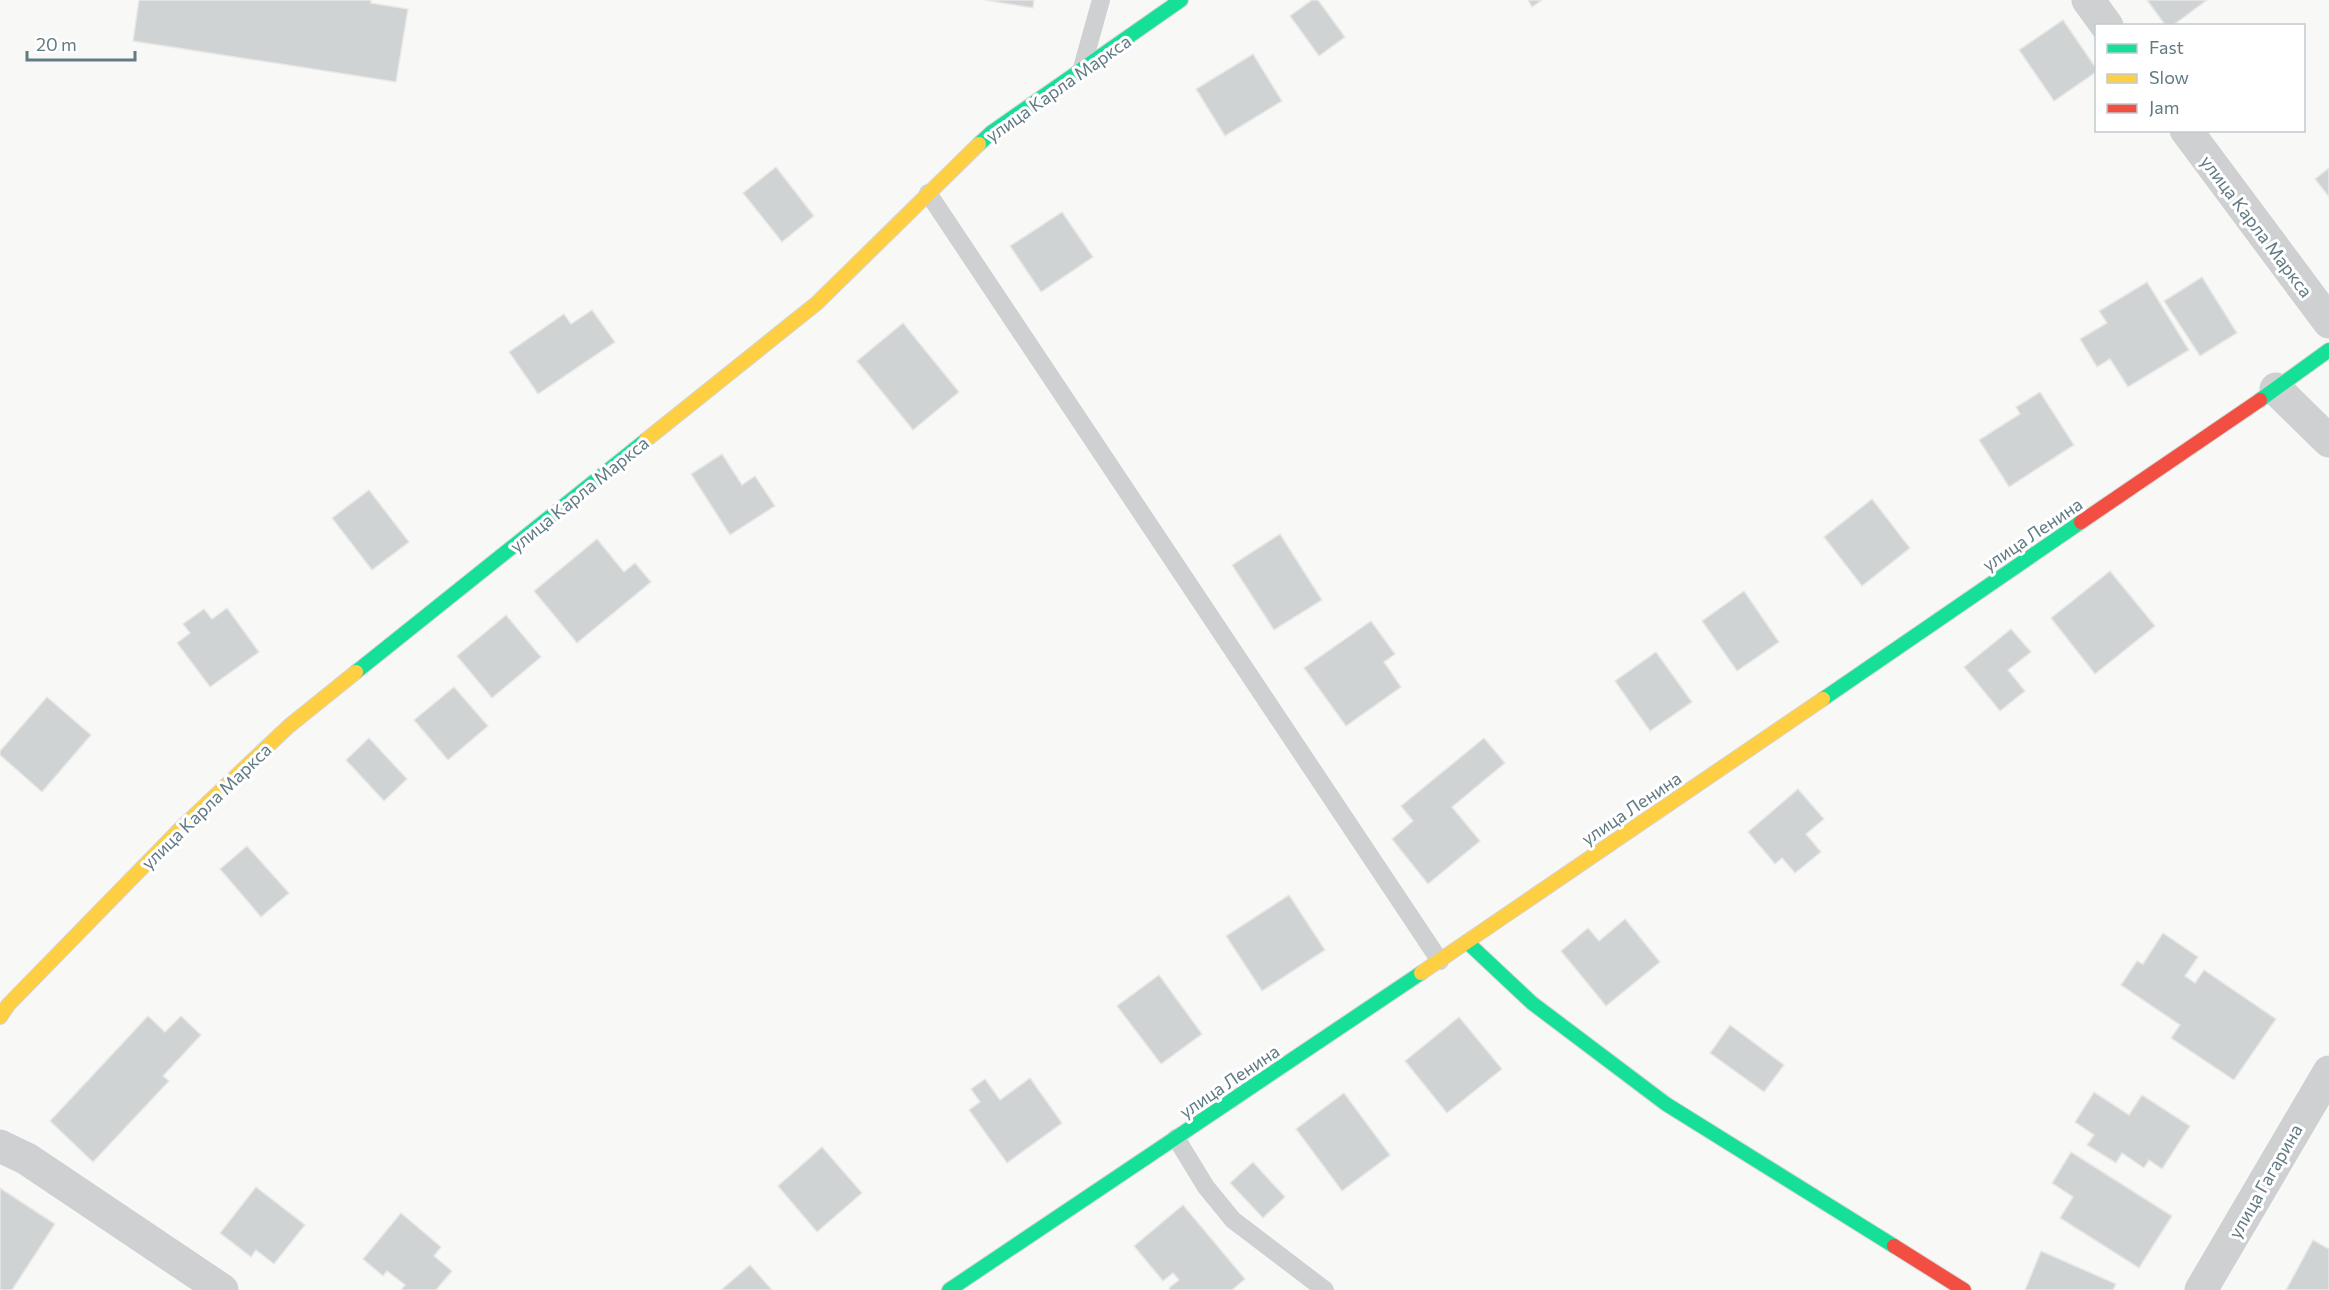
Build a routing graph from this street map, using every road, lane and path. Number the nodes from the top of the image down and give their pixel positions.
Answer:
1 (1101, 0) edge
2 (1181, 0) edge
3 (2088, 0) edge
4 (2106, 24) edge
5 (1081, 72) junction
6 (2187, 132) edge
7 (928, 193) junction
8 (2329, 322) edge
9 (2329, 350) edge
10 (2276, 389) junction
11 (2329, 441) edge
12 (1467, 942) junction
13 (1440, 961) junction
14 (0, 1017) edge
15 (2329, 1071) edge
16 (1176, 1138) junction
17 (0, 1146) edge
18 (202, 1285) edge
19 (949, 1290) edge
20 (1325, 1290) edge
21 (1964, 1290) edge
22 (2201, 1290) edge

1 - 5 lane
2 - 5 street, улица Карла Маркса
3 - 4 street
5 - 7 street, улица Карла Маркса
6 - 8 street, улица Карла Маркса
7 - 13 lane
7 - 14 street, улица Карла Маркса
9 - 10 street, улица Ленина
10 - 11 street
10 - 12 street, улица Ленина
12 - 13 street, улица Ленина
12 - 21 street
13 - 16 street, улица Ленина
15 - 22 street, улица Гагарина
16 - 19 street, улица Ленина
16 - 20 lane
17 - 18 street

